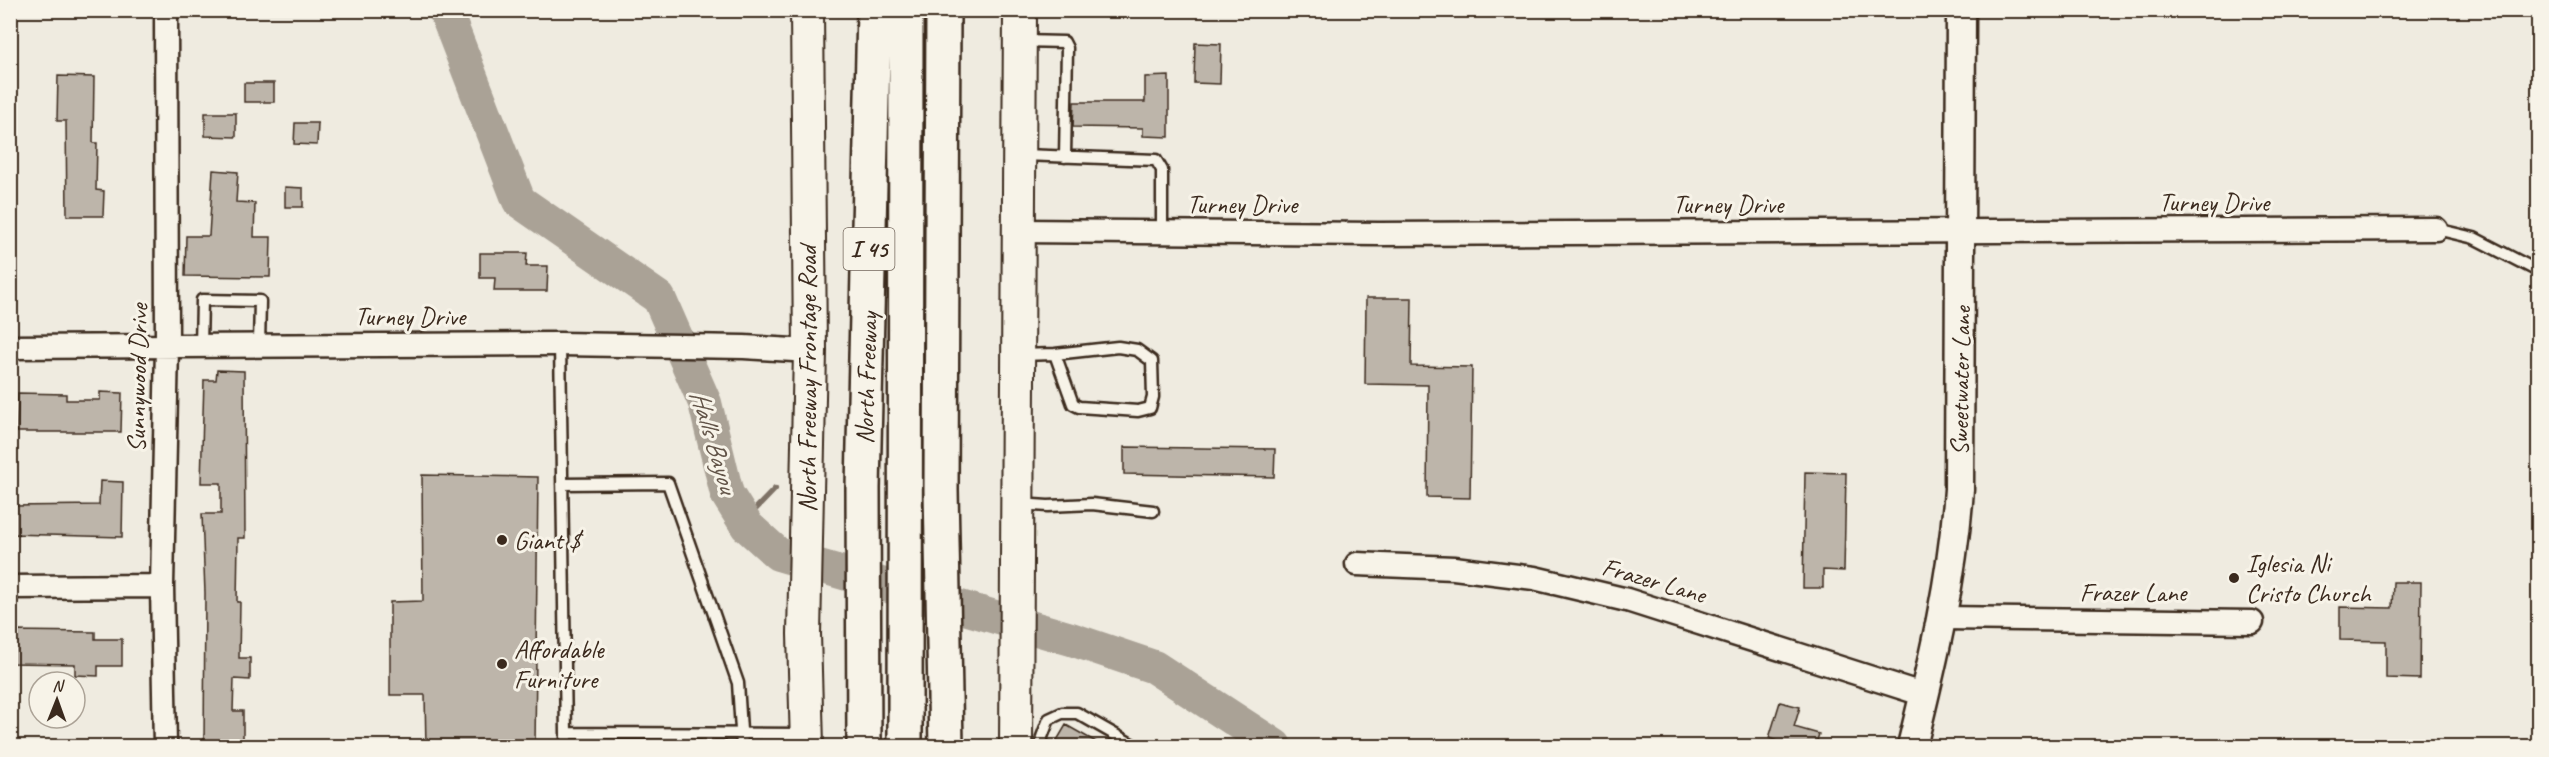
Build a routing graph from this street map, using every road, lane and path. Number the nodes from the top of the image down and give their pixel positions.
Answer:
1 (166, 10) edge
2 (807, 10) edge
3 (874, 10) edge
4 (906, 10) edge
5 (943, 10) edge
6 (1020, 10) edge
7 (1961, 10) edge
8 (1020, 41) junction
9 (1019, 155) junction
10 (1065, 156) junction
11 (2436, 229) joint
12 (1019, 231) junction
13 (1161, 232) junction
14 (1962, 232) junction
15 (2538, 271) edge
16 (560, 344) junction
17 (259, 345) junction
18 (167, 346) junction
19 (201, 346) junction
20 (10, 347) edge
21 (810, 351) junction
22 (1055, 354) junction
23 (1019, 355) junction
24 (562, 484) junction
25 (1019, 504) junction
26 (1153, 511) dead end
27 (1358, 564) dead end
28 (162, 586) junction
29 (10, 587) edge
30 (1943, 618) junction
31 (2252, 621) dead end
32 (1925, 695) junction
33 (566, 733) junction
34 (743, 734) junction
35 (813, 742) edge
36 (165, 747) edge
37 (566, 747) edge
38 (742, 747) edge
39 (864, 747) edge
40 (905, 747) edge
41 (946, 747) edge
42 (1016, 747) edge
43 (1042, 747) edge
44 (1135, 747) edge
45 (1912, 747) edge

1 - 18 street, Sunnywood Drive
2 - 21 main road, North Freeway Frontage Road
3 - 39 highway, North Freeway / I 45
4 - 40 highway, North Freeway / I 45
5 - 41 highway
6 - 8 main road
7 - 14 street, Sweetwater Lane
8 - 9 main road
8 - 10 lane
9 - 10 lane
9 - 12 main road
10 - 13 lane
11 - 14 street, Turney Drive
11 - 15 lane
12 - 13 street, Turney Drive
12 - 23 main road
13 - 14 street, Turney Drive
14 - 30 street, Sweetwater Lane
16 - 17 street, Turney Drive
16 - 21 street, Turney Drive
16 - 24 lane
17 - 19 street, Turney Drive
17 - 19 lane
18 - 19 street, Turney Drive
18 - 20 street, Turney Drive
18 - 28 street, Sunnywood Drive
21 - 35 main road, North Freeway Frontage Road
22 - 22 lane
22 - 23 lane
23 - 25 main road
24 - 33 lane
24 - 34 lane
25 - 26 lane
25 - 42 main road
27 - 32 street, Frazer Lane
28 - 29 street
28 - 36 street, Sunnywood Drive
30 - 31 street, Frazer Lane
30 - 32 street, Sweetwater Lane
32 - 45 street, Sweetwater Lane
33 - 34 lane
33 - 37 lane
34 - 35 lane
34 - 38 lane
43 - 44 lane

